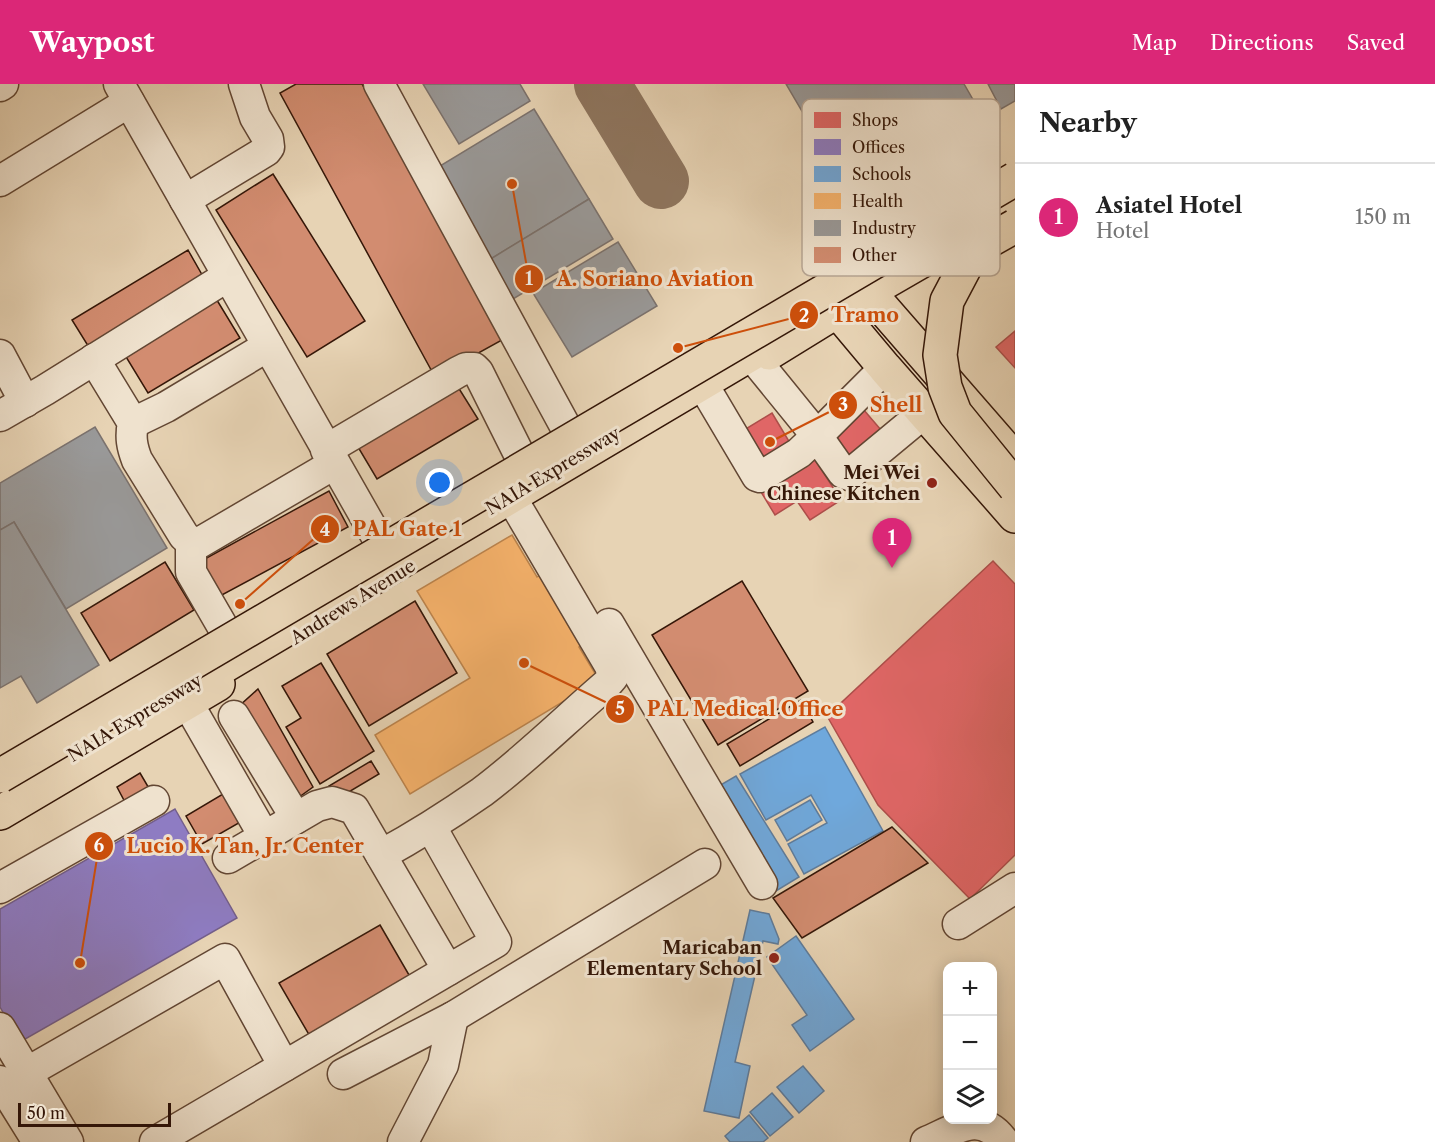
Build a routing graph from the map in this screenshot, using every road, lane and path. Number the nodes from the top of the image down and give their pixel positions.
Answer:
1 (244, 84) edge
2 (379, 84) edge
3 (121, 89) edge
4 (1015, 172) edge
5 (1015, 180) edge
6 (0, 181) edge
7 (1000, 182) edge
8 (1000, 189) edge
9 (185, 200) junction
10 (1015, 201) edge
11 (1015, 207) edge
12 (1000, 210) edge
13 (1000, 214) edge
14 (1015, 226) edge
15 (1000, 235) edge
16 (228, 276) junction
17 (852, 276) edge
18 (864, 276) edge
19 (867, 276) edge
20 (884, 276) edge
21 (960, 276) edge
22 (858, 280) junction
23 (828, 299) junction
24 (268, 346) junction
25 (0, 355) edge
26 (94, 359) junction
27 (756, 361) junction
28 (885, 368) junction
29 (706, 390) junction
30 (13, 409) edge
31 (925, 412) junction
32 (133, 423) junction
33 (570, 435) junction
34 (817, 436) junction
35 (330, 457) junction
36 (1015, 460) edge
37 (524, 462) junction
38 (1015, 486) edge
39 (524, 499) junction
40 (1015, 516) edge
41 (190, 542) junction
42 (382, 546) junction
43 (228, 636) junction
44 (187, 702) junction
45 (234, 716) dead end
46 (61, 733) junction
47 (79, 766) junction
48 (0, 770) edge
49 (0, 776) edge
50 (0, 798) edge
51 (154, 801) dead end
52 (0, 813) edge
53 (296, 818) junction
54 (431, 827) junction
55 (264, 836) junction
56 (381, 855) junction
57 (228, 858) dead end
58 (705, 864) dead end
59 (762, 884) dead end
60 (0, 888) edge
61 (1015, 888) edge
62 (958, 924) dead end
63 (448, 970) junction
64 (453, 1017) junction
65 (0, 1028) edge
66 (284, 1066) junction
67 (343, 1074) dead end
68 (13, 1077) edge
69 (38, 1142) edge
70 (68, 1142) edge
71 (155, 1142) edge
72 (403, 1142) edge
73 (926, 1142) edge
74 (1004, 1142) edge

1 - 9 street
2 - 33 street
3 - 6 street
3 - 9 street
4 - 7 main road, Andrews Avenue
5 - 8 main road, NAIA Expressway, bridge
9 - 16 street
10 - 12 main road, NAIA Expressway
11 - 13 main road, Andrews Avenue
14 - 15 main road, bridge
16 - 24 street
16 - 26 street
17 - 49 main road, NAIA Expressway, bridge
18 - 22 main road, Andrews Avenue
19 - 22 main road, Andrews Avenue
20 - 50 main road, NAIA Expressway
21 - 38 main road, bridge
22 - 23 main road, Andrews Avenue
22 - 36 main road
23 - 27 main road, Andrews Avenue
23 - 28 main road
23 - 33 main road, Andrews Avenue
24 - 32 street
24 - 35 street
25 - 30 street
26 - 30 street
26 - 32 street
27 - 29 main road, Andrews Avenue
27 - 34 street
28 - 31 main road
28 - 34 street
29 - 34 street
29 - 39 main road, Andrews Avenue
31 - 34 street
31 - 40 main road
32 - 41 street
33 - 37 main road, Andrews Avenue
35 - 37 street
35 - 41 street
35 - 42 street
37 - 42 main road, Andrews Avenue
39 - 44 main road, Andrews Avenue
39 - 54 street
39 - 59 street
41 - 43 street
42 - 43 main road, Andrews Avenue
43 - 46 main road, Andrews Avenue
44 - 47 main road, Andrews Avenue
44 - 55 street
45 - 53 street
46 - 47 main road
46 - 48 main road, Andrews Avenue
47 - 52 main road, Andrews Avenue
51 - 60 street
53 - 55 street
53 - 56 street
54 - 56 street
54 - 63 street
55 - 57 street
56 - 63 street
58 - 64 street
61 - 62 street
63 - 66 street
64 - 67 street
64 - 72 street
65 - 68 street
66 - 68 street
66 - 71 street
68 - 69 street
68 - 70 street
73 - 74 street

